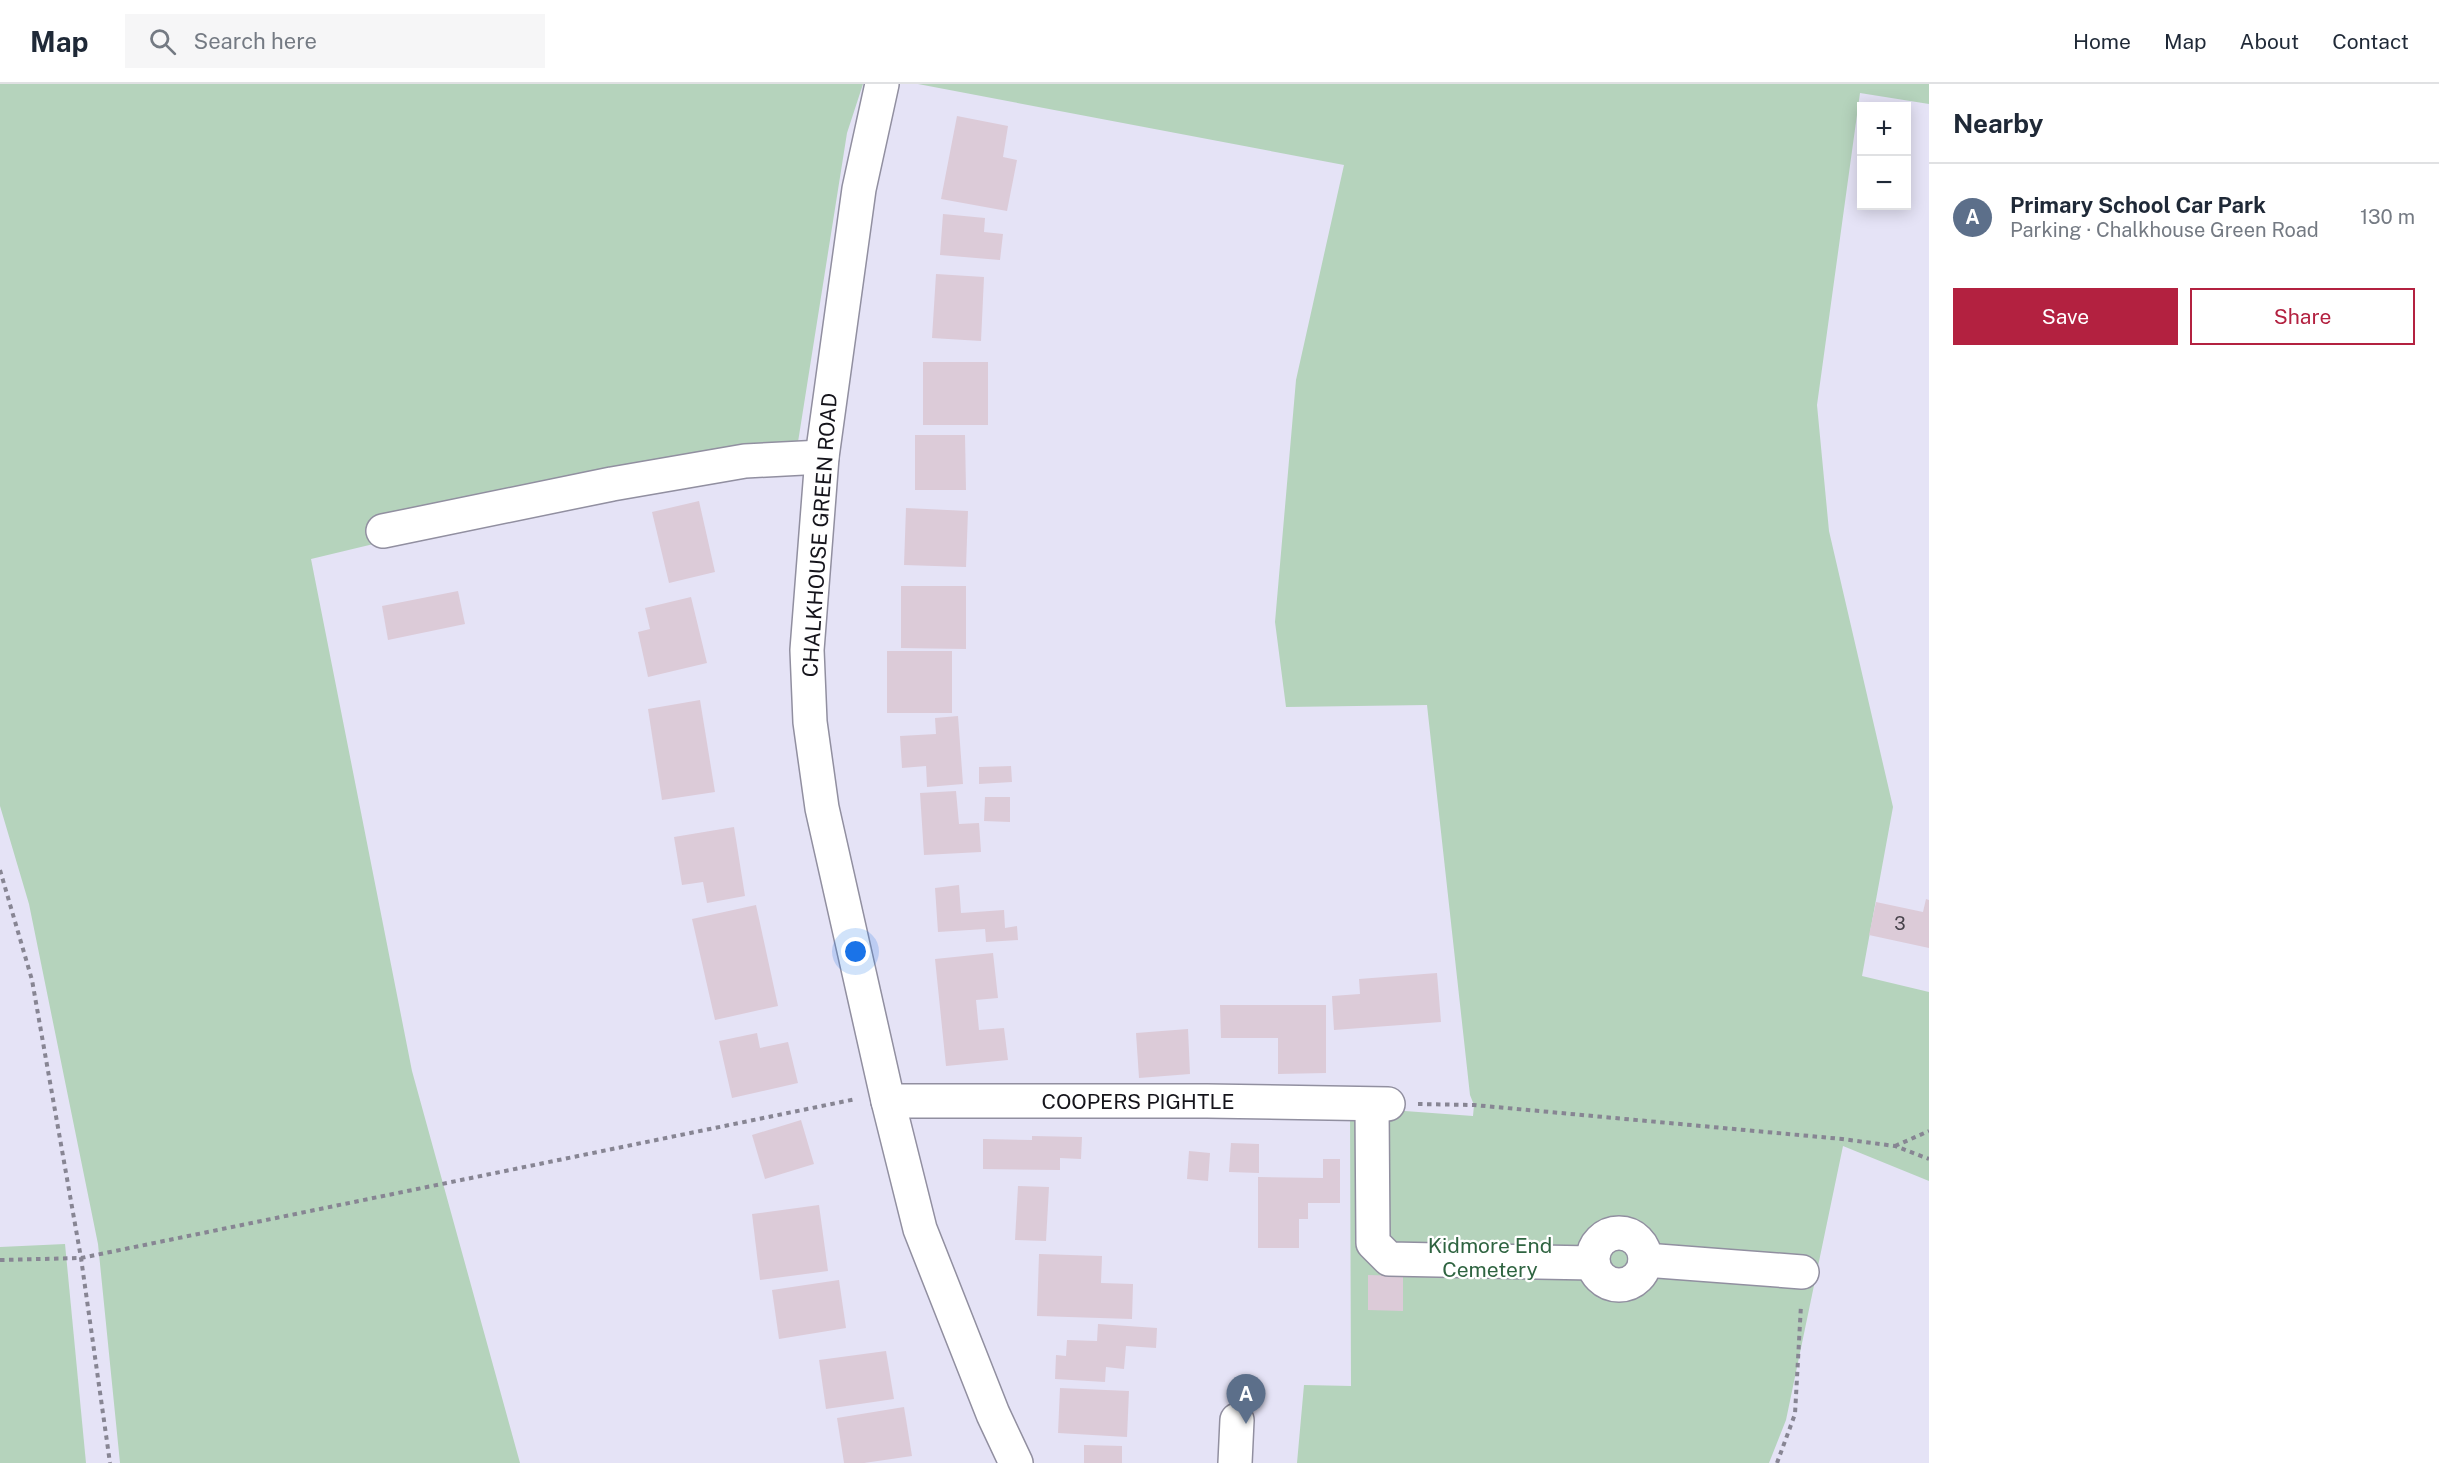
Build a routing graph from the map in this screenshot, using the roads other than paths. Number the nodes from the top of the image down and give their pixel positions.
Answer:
1 (882, 84) edge
2 (822, 457) junction
3 (383, 531) dead end
4 (888, 1101) junction
5 (1802, 1272) road end
6 (1237, 1420) dead end
7 (1016, 1463) edge
8 (1235, 1463) edge

1 - 2 street, CHALKHOUSE GREEN ROAD
2 - 3 street
2 - 4 street, CHALKHOUSE GREEN ROAD
4 - 5 street, COOPERS PIGHTLE
4 - 7 street, CHALKHOUSE GREEN ROAD
6 - 8 street

